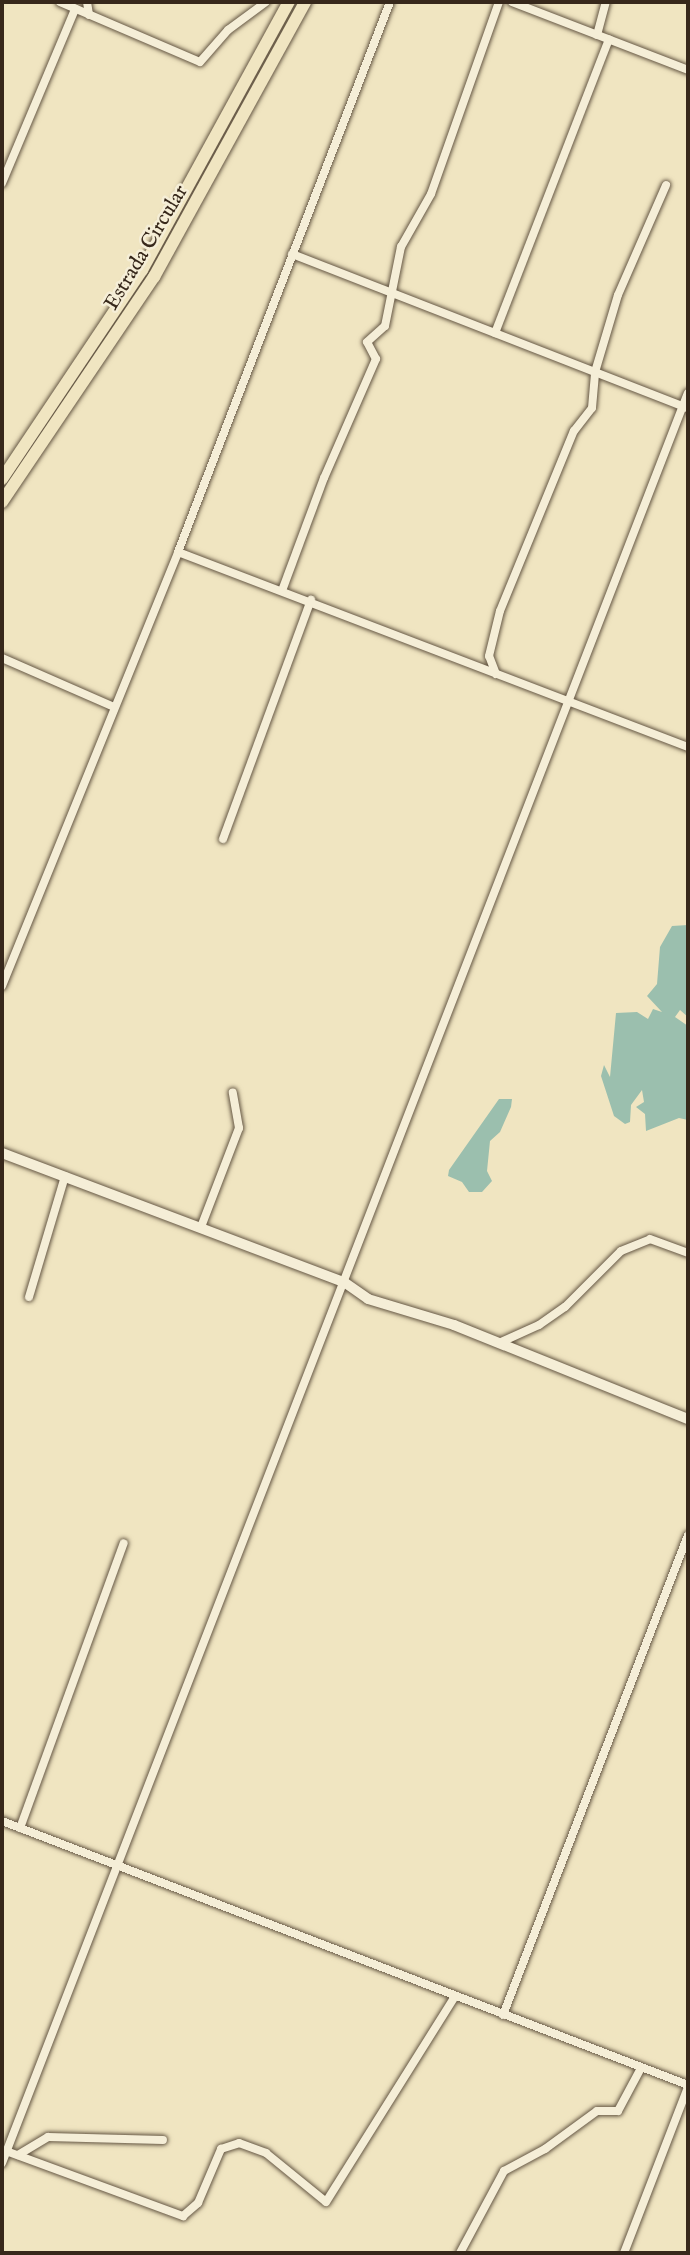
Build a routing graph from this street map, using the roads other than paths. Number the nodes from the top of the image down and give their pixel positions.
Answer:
1 (60, 2) edge
2 (87, 2) edge
3 (266, 2) edge
4 (289, 2) edge
5 (305, 2) edge
6 (390, 2) edge
7 (499, 2) edge
8 (512, 2) edge
9 (606, 2) edge
10 (75, 9) junction
11 (89, 15) junction
12 (597, 35) junction
13 (609, 39) junction
14 (688, 70) edge
15 (2, 183) edge
16 (666, 185) dead end
17 (292, 254) junction
18 (392, 293) junction
19 (495, 332) junction
20 (595, 372) junction
21 (688, 393) edge
22 (686, 407) edge
23 (2, 479) edge
24 (2, 502) edge
25 (178, 552) junction
26 (284, 588) junction
27 (311, 600) junction
28 (2, 658) edge
29 (496, 674) junction
30 (575, 689) junction
31 (554, 697) junction
32 (571, 702) junction
33 (114, 707) junction
34 (688, 747) edge
35 (223, 839) dead end
36 (2, 986) edge
37 (233, 1093) dead end
38 (2, 1153) edge
39 (65, 1176) junction
40 (201, 1227) junction
41 (688, 1253) edge
42 (344, 1282) junction
43 (29, 1297) dead end
44 (499, 1343) junction
45 (688, 1419) edge
46 (688, 1535) edge
47 (124, 1543) dead end
48 (2, 1821) edge
49 (20, 1828) junction
50 (118, 1866) junction
51 (454, 1996) junction
52 (503, 2015) junction
53 (641, 2068) junction
54 (688, 2086) edge
55 (163, 2140) dead end
56 (6, 2151) junction
57 (18, 2155) junction
58 (2, 2163) edge
59 (460, 2253) edge
60 (624, 2253) edge

1 - 10 street
2 - 11 street
3 - 11 street
4 - 23 main road, Estrada Circular
5 - 24 main road, Estrada Circular
6 - 17 street
7 - 18 street
8 - 12 street
9 - 12 street
10 - 11 street
10 - 15 street
12 - 13 street
13 - 14 street
13 - 19 street
16 - 20 street
17 - 18 street
17 - 25 street
18 - 19 street
18 - 26 street
19 - 20 street
20 - 22 street
20 - 29 street
21 - 22 street
22 - 30 street
25 - 26 street
25 - 33 street
26 - 27 street
27 - 29 street
27 - 35 street
28 - 33 street
29 - 31 street
30 - 31 street
30 - 32 street
31 - 32 street
32 - 34 street
32 - 42 street
33 - 36 street
37 - 40 street
38 - 39 street
39 - 40 street
39 - 43 street
40 - 42 street
41 - 44 street
42 - 44 street
42 - 50 street
44 - 45 street
46 - 52 street
47 - 49 street
48 - 49 street
49 - 50 street
50 - 51 street
50 - 56 street
51 - 52 street
51 - 57 street
52 - 53 street
53 - 54 street
53 - 59 street
54 - 60 street
55 - 57 street
56 - 57 street
56 - 58 street

